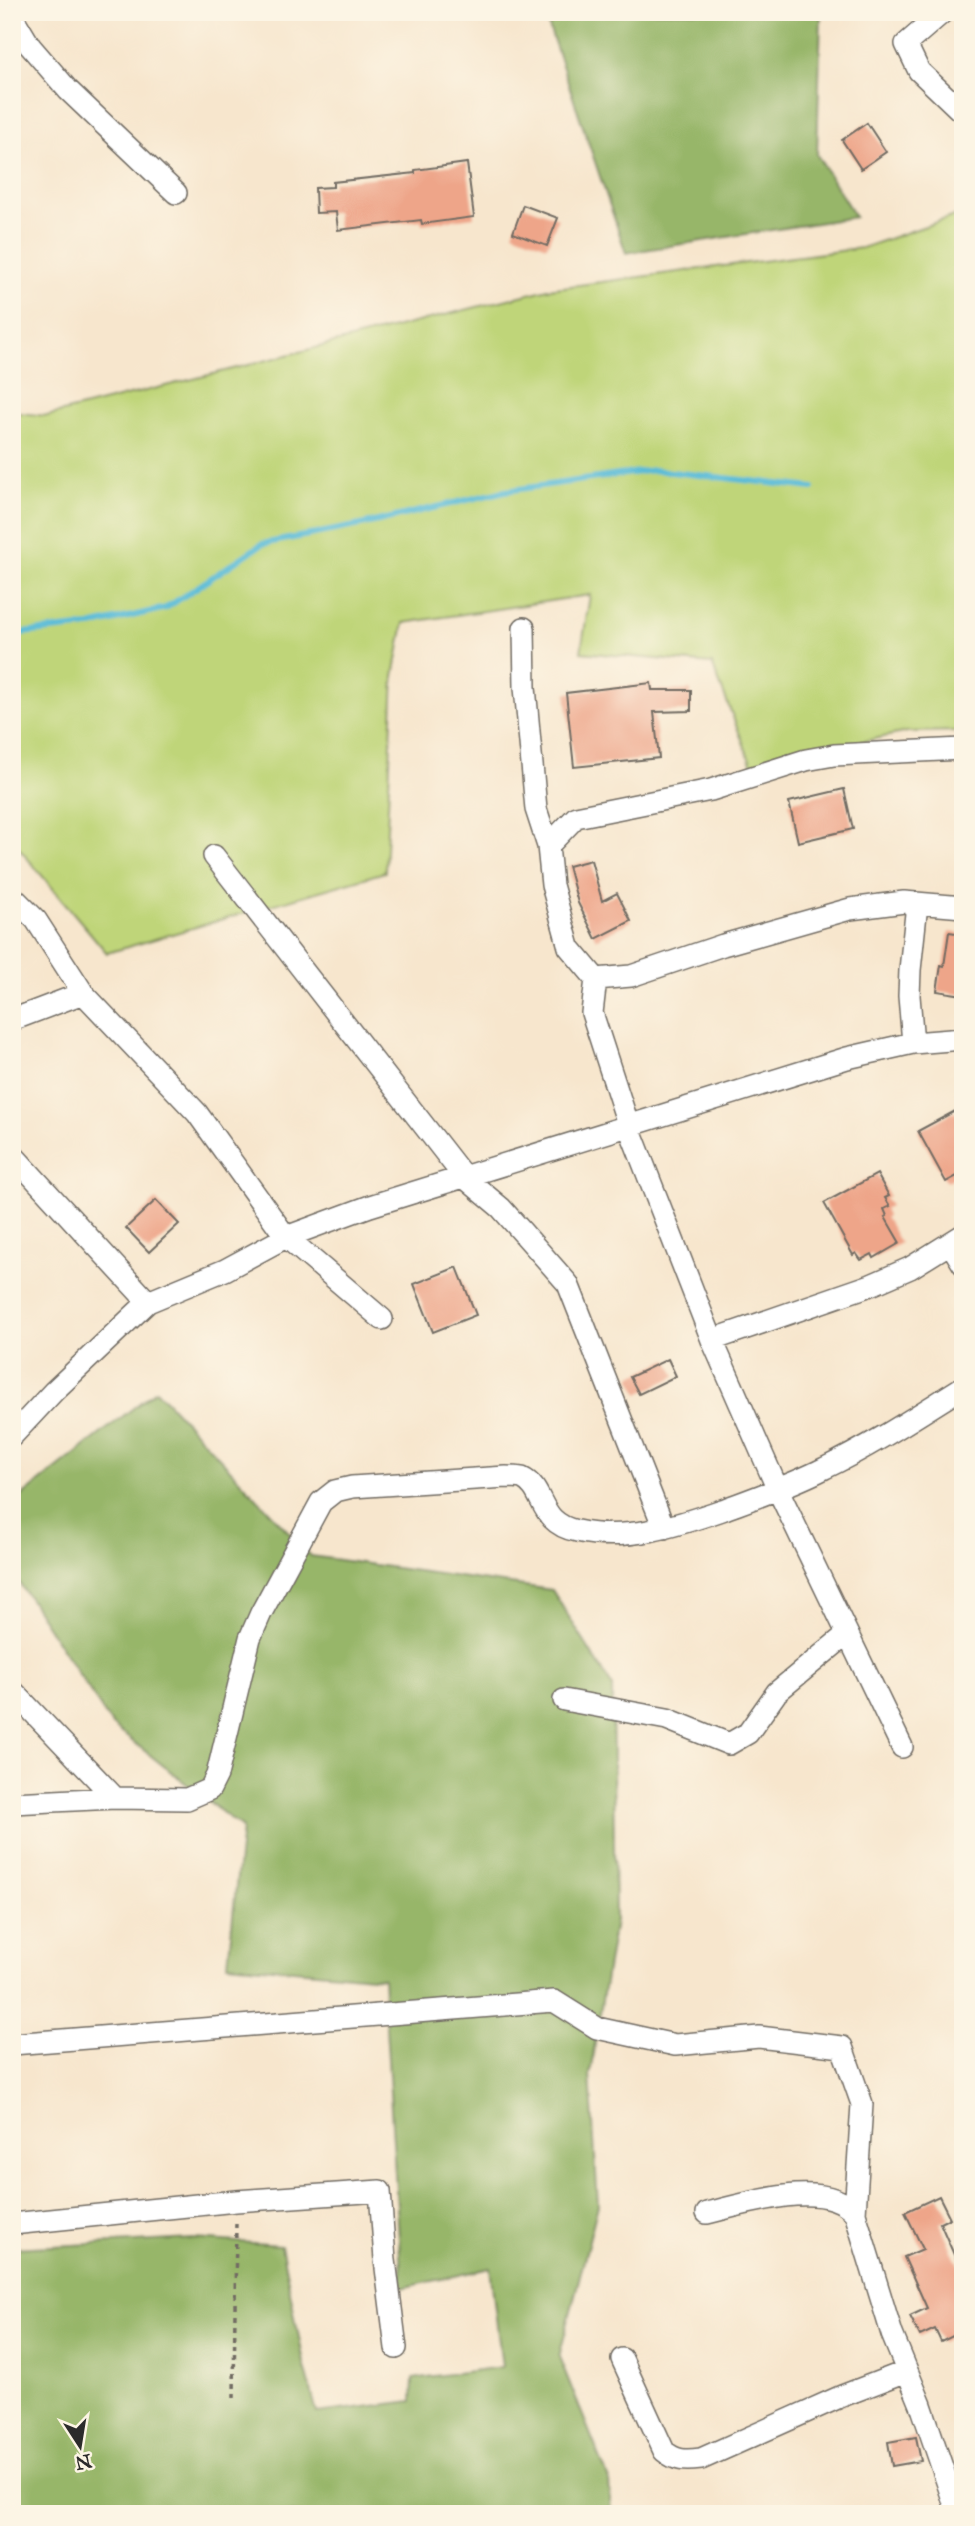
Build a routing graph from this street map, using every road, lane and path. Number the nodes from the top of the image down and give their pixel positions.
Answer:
1 (943, 12) edge
2 (12, 16) edge
3 (963, 113) edge
4 (176, 193) dead end
5 (524, 628) dead end
6 (963, 749) edge
7 (548, 846) junction
8 (214, 856) dead end
9 (12, 896) edge
10 (917, 904) junction
11 (963, 907) edge
12 (596, 979) junction
13 (83, 993) junction
14 (12, 1020) edge
15 (963, 1039) edge
16 (913, 1042) junction
17 (629, 1127) junction
18 (12, 1154) edge
19 (464, 1177) junction
20 (286, 1237) junction
21 (956, 1239) edge
22 (963, 1264) edge
23 (148, 1302) junction
24 (382, 1319) dead end
25 (712, 1340) junction
26 (963, 1387) edge
27 (16, 1423) edge
28 (778, 1490) junction
29 (664, 1528) junction
30 (847, 1634) junction
31 (12, 1690) edge
32 (564, 1700) dead end
33 (902, 1747) dead end
34 (115, 1798) junction
35 (12, 1803) edge
36 (12, 2043) edge
37 (236, 2201) junction
38 (707, 2213) dead end
39 (855, 2213) junction
40 (12, 2224) edge
41 (396, 2348) dead end
42 (622, 2359) dead end
43 (907, 2371) junction
44 (234, 2398) dead end
45 (958, 2514) edge

1 - 3 street
2 - 4 street
5 - 7 street
6 - 7 street
7 - 12 street
8 - 19 street
9 - 13 street
10 - 11 street
10 - 12 street
10 - 16 street
12 - 17 street
13 - 14 street
13 - 20 street
15 - 16 street
16 - 17 street
17 - 19 street
17 - 25 street
18 - 23 street
19 - 20 street
19 - 29 street
20 - 23 street
20 - 24 street
21 - 22 street
21 - 25 street
23 - 27 street
25 - 28 street
26 - 28 street
28 - 29 street
28 - 30 street
29 - 34 street
30 - 32 street
30 - 33 street
31 - 34 street
34 - 35 street
36 - 39 street
37 - 40 street
37 - 41 street
37 - 44 path
38 - 39 street
39 - 43 street
42 - 43 street
43 - 45 street

